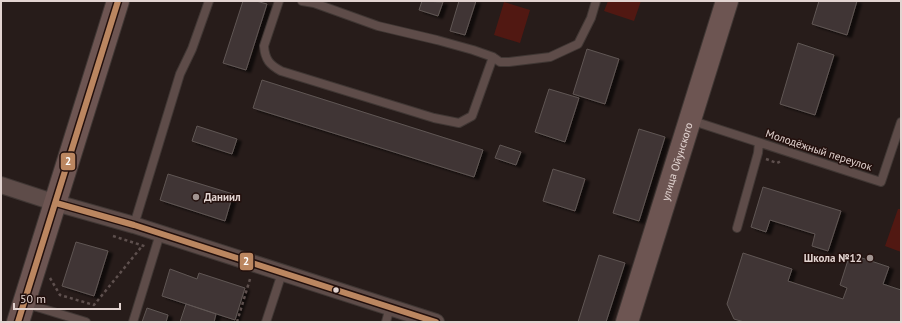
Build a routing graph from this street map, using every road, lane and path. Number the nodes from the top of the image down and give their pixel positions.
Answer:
1 (118, 1) edge
2 (209, 1) edge
3 (279, 1) edge
4 (302, 1) edge
5 (596, 1) edge
6 (727, 1) edge
7 (493, 57) junction
8 (689, 120) junction
9 (901, 122) edge
10 (759, 143) junction
11 (1, 185) edge
12 (56, 203) junction
13 (134, 225) junction
14 (737, 228) dead end
15 (108, 234) dead end
16 (160, 234) junction
17 (143, 245) junction
18 (156, 249) junction
19 (280, 280) junction
20 (47, 282) dead end
21 (21, 312) edge
22 (388, 315) edge
23 (71, 320) edge
24 (86, 322) edge
25 (133, 322) edge
26 (237, 322) edge
27 (266, 322) edge
28 (436, 322) edge
29 (626, 322) edge

1 - 12 main road
2 - 13 lane
3 - 7 lane
4 - 7 lane
5 - 7 lane
6 - 8 main road, улица Ойунского
8 - 10 lane, Молодёжный переулок
8 - 29 main road, улица Ойунского
9 - 10 lane, Молодёжный переулок
10 - 14 lane
11 - 12 street
12 - 13 street
12 - 21 main road
13 - 16 street
15 - 17 path
16 - 18 lane
16 - 19 street
17 - 18 path
17 - 20 path
18 - 25 lane
19 - 22 street
19 - 26 path
19 - 27 lane
21 - 23 lane
22 - 28 street
23 - 24 lane

